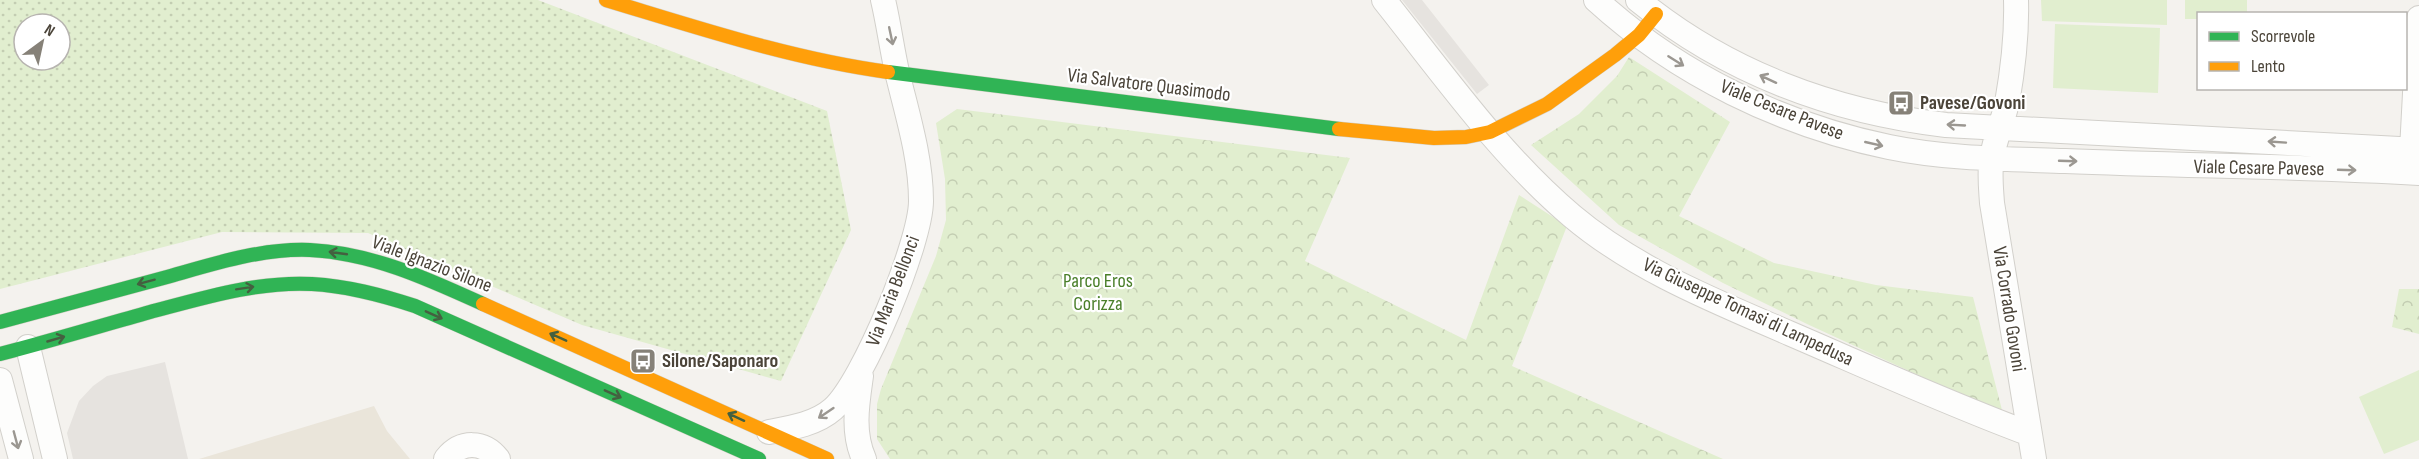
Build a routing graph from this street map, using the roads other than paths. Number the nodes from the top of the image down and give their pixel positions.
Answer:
1 (606, 0) edge
2 (883, 0) edge
3 (1384, 0) edge
4 (1596, 0) edge
5 (2016, 0) edge
6 (1647, 7) edge
7 (2419, 18) edge
8 (1639, 35) junction
9 (898, 72) junction
10 (2000, 128) junction
11 (1490, 132) junction
12 (2416, 150) edge
13 (1991, 158) junction
14 (2419, 173) edge
15 (0, 321) edge
16 (28, 347) junction
17 (0, 354) edge
18 (862, 368) junction
19 (0, 380) edge
20 (769, 432) junction
21 (2030, 434) junction
22 (21, 459) edge
23 (55, 459) edge
24 (446, 459) edge
25 (498, 459) edge
26 (759, 459) edge
27 (827, 459) edge
28 (864, 459) edge
29 (2034, 459) edge

1 - 9 street, Via Salvatore Quasimodo
2 -> 9 street, Via Maria Bellonci
3 - 11 street, Via Giuseppe Tomasi di Lampedusa
4 - 8 street, Viale Cesare Pavese
5 - 10 street
6 - 8 street, Via Salvatore Quasimodo
10 -> 6 street, Viale Cesare Pavese
7 - 12 street
8 - 11 street, Via Salvatore Quasimodo
8 -> 13 street, Viale Cesare Pavese
9 - 11 street, Via Salvatore Quasimodo
9 - 18 street, Via Maria Bellonci
12 -> 10 street, Viale Cesare Pavese
10 - 13 street
11 - 21 street, Via Giuseppe Tomasi di Lampedusa
13 -> 14 street, Viale Cesare Pavese
13 - 21 street, Via Corrado Govoni
20 -> 15 street, Viale Ignazio Silone
16 - 17 street
16 - 23 street
16 -> 26 street
18 -> 20 street, Via Maria Bellonci
18 - 28 street, Via Maria Bellonci
19 -> 22 street
20 - 27 street, Viale Ignazio Silone
21 - 29 street, Via Corrado Govoni
24 - 25 street

